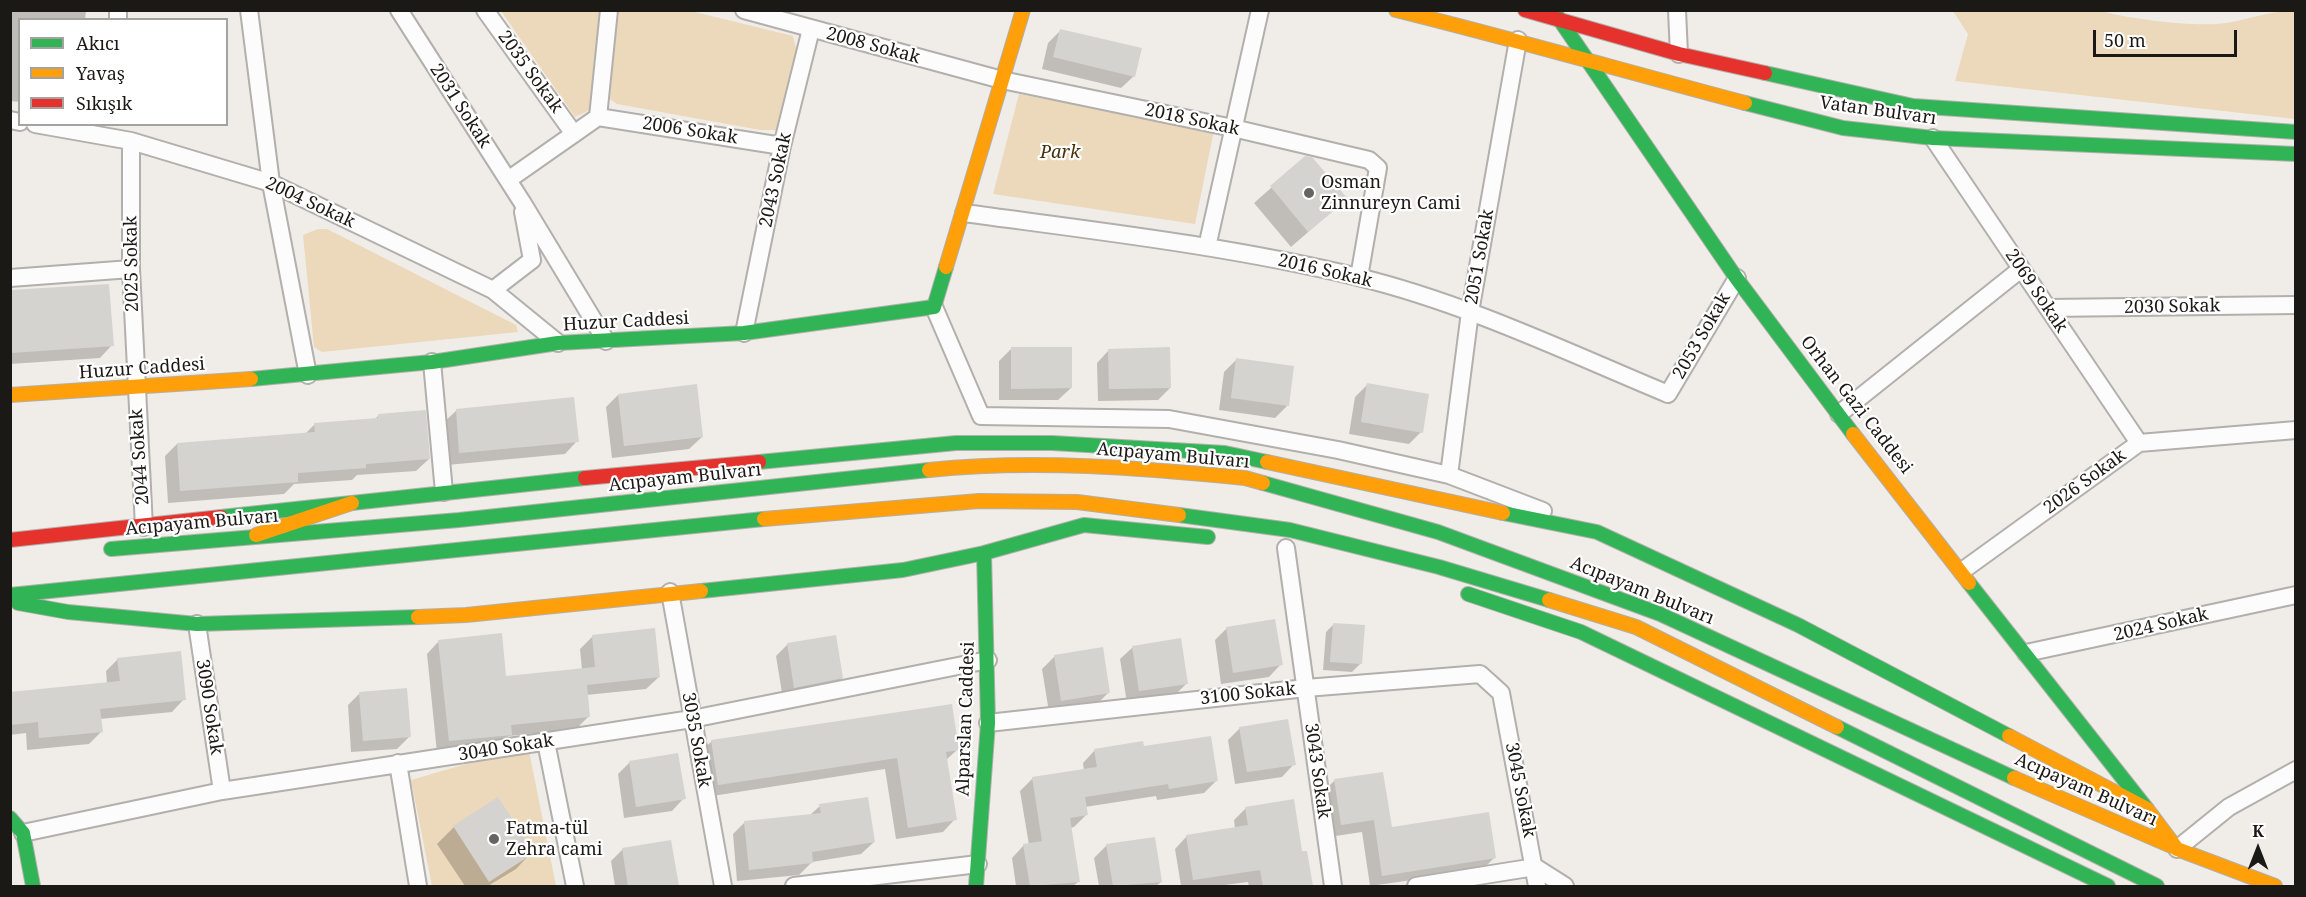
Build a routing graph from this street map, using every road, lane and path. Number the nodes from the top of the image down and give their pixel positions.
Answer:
1 (249, 10) edge
2 (399, 10) edge
3 (485, 10) edge
4 (609, 10) edge
5 (744, 10) edge
6 (1023, 10) edge
7 (1260, 10) edge
8 (1396, 10) edge
9 (1525, 10) edge
10 (1677, 10) edge
11 (1557, 15) edge
12 (812, 29) junction
13 (1518, 40) junction
14 (1679, 54) junction
15 (1592, 63) junction
16 (1002, 80) junction
17 (598, 117) junction
18 (57, 126) edge
19 (1233, 128) junction
20 (113, 131) edge
21 (2295, 132) edge
22 (574, 134) junction
23 (1933, 138) junction
24 (131, 141) junction
25 (782, 146) junction
26 (2295, 154) edge
27 (508, 180) junction
28 (271, 183) junction
29 (522, 202) junction
30 (964, 213) junction
31 (1207, 247) junction
32 (130, 269) junction
33 (2021, 269) junction
34 (1359, 277) junction
35 (10, 278) edge
36 (1737, 278) junction
37 (493, 290) junction
38 (2295, 305) edge
39 (934, 307) junction
40 (2048, 308) junction
41 (1470, 312) junction
42 (744, 333) junction
43 (606, 341) junction
44 (558, 343) junction
45 (432, 362) junction
46 (308, 375) junction
47 (135, 388) junction
48 (1668, 394) joint
49 (10, 395) edge
50 (1839, 414) junction
51 (2295, 429) edge
52 (2139, 443) junction
53 (1449, 475) junction
54 (444, 492) junction
55 (352, 503) junction
56 (144, 527) junction
57 (1597, 532) junction
58 (256, 535) junction
59 (1222, 538) dead end
60 (10, 540) edge
61 (1286, 548) dead end
62 (92, 551) dead end
63 (984, 553) junction
64 (1962, 571) junction
65 (1452, 589) dead end
66 (670, 592) junction
67 (10, 595) edge
68 (2295, 595) edge
69 (10, 601) edge
70 (197, 624) junction
71 (2026, 654) junction
72 (988, 660) junction
73 (1306, 688) junction
74 (1501, 693) joint
75 (692, 719) junction
76 (988, 723) junction
77 (546, 742) junction
78 (398, 763) junction
79 (2295, 770) edge
80 (222, 791) junction
81 (2148, 809) junction
82 (10, 818) edge
83 (23, 833) junction
84 (2177, 849) junction
85 (978, 864) junction
86 (1534, 867) junction
87 (33, 886) edge
88 (418, 886) edge
89 (575, 886) edge
90 (723, 886) edge
91 (794, 886) edge
92 (976, 886) edge
93 (1333, 886) edge
94 (1416, 886) edge
95 (1537, 886) edge
96 (1565, 886) edge
97 (2108, 886) edge
98 (2157, 886) edge
99 (2255, 886) edge
100 (2275, 886) edge

1 - 28 street
2 - 27 street, 2031 Sokak
3 - 22 street, 2035 Sokak
4 - 17 street
5 - 12 street, 2008 Sokak
6 - 16 main road
7 - 19 street
8 - 13 main road, Vatan Bulvarı
9 - 11 main road, Vatan Bulvarı
10 - 14 street
11 - 14 main road, Vatan Bulvarı
11 - 15 main road, Orhan Gazi Caddesi
12 - 16 street, 2008 Sokak
12 - 25 street, 2043 Sokak
13 - 15 main road, Vatan Bulvarı
13 - 41 street, 2051 Sokak
14 - 21 main road, Vatan Bulvarı
15 - 23 main road, Vatan Bulvarı
15 - 36 main road, Orhan Gazi Caddesi
16 - 19 street, 2018 Sokak
16 - 30 main road
17 - 22 street
17 - 25 street, 2006 Sokak
18 - 20 street, 2004 Sokak
19 - 31 street
19 - 34 street, 2018 Sokak
20 - 24 street, 2004 Sokak
22 - 27 street
23 - 26 main road, Vatan Bulvarı
23 - 33 street, 2069 Sokak
24 - 28 street, 2004 Sokak
24 - 32 street, 2025 Sokak
25 - 42 street, 2043 Sokak
27 - 29 street, 2031 Sokak
28 - 37 street, 2004 Sokak
28 - 46 street
29 - 37 street
29 - 43 street, 2031 Sokak
30 - 31 street, 2016 Sokak
30 - 39 main road
31 - 34 street, 2016 Sokak
32 - 35 street
32 - 47 street, 2025 Sokak
33 - 40 street, 2069 Sokak
33 - 50 street
34 - 41 street, 2016 Sokak
36 - 48 street, 2053 Sokak
36 - 50 main road, Orhan Gazi Caddesi
37 - 44 street, 2004 Sokak
38 - 40 street, 2030 Sokak
39 - 42 main road, Huzur Caddesi
39 - 53 street
40 - 52 street, 2069 Sokak
41 - 48 street, 2016 Sokak
41 - 53 street, 2051 Sokak
42 - 43 main road, Huzur Caddesi
43 - 44 main road, Huzur Caddesi
44 - 45 main road, Huzur Caddesi
45 - 46 main road, Huzur Caddesi
45 - 54 street
46 - 47 main road, Huzur Caddesi
47 - 49 main road, Huzur Caddesi
47 - 56 street, 2044 Sokak
50 - 64 main road, Orhan Gazi Caddesi
51 - 52 street, 2026 Sokak
52 - 64 street, 2026 Sokak
53 - 57 street
54 - 55 main road
54 - 57 main road
55 - 56 main road
55 - 58 main road
56 - 60 main road
57 - 81 main road
58 - 62 main road, Acıpayam Bulvarı
58 - 84 main road, Acıpayam Bulvarı
59 - 63 main road
61 - 73 street, 3043 Sokak
63 - 66 main road
63 - 72 main road, Alparslan Caddesi
64 - 71 main road, Orhan Gazi Caddesi
65 - 97 main road
66 - 70 main road
66 - 75 street, 3035 Sokak
67 - 98 main road, Acıpayam Bulvarı
68 - 71 street, 2024 Sokak
69 - 70 main road
70 - 80 street, 3090 Sokak
71 - 81 main road, Orhan Gazi Caddesi
72 - 75 street, 3040 Sokak
72 - 76 main road, Alparslan Caddesi
73 - 74 street, 3100 Sokak
73 - 76 street, 3100 Sokak
73 - 93 street, 3043 Sokak
74 - 86 street, 3045 Sokak
75 - 77 street, 3040 Sokak
75 - 90 street, 3035 Sokak
76 - 85 main road, Alparslan Caddesi
77 - 78 street, 3040 Sokak
77 - 89 street
78 - 80 street, 3040 Sokak
78 - 88 street
79 - 84 street
80 - 83 street, 3040 Sokak
81 - 84 main road, Orhan Gazi Caddesi
82 - 83 main road
83 - 87 main road
84 - 99 main road, Acıpayam Bulvarı
84 - 100 main road
85 - 91 street
85 - 92 main road, Alparslan Caddesi
86 - 94 street
86 - 95 street, 3045 Sokak
86 - 96 street

